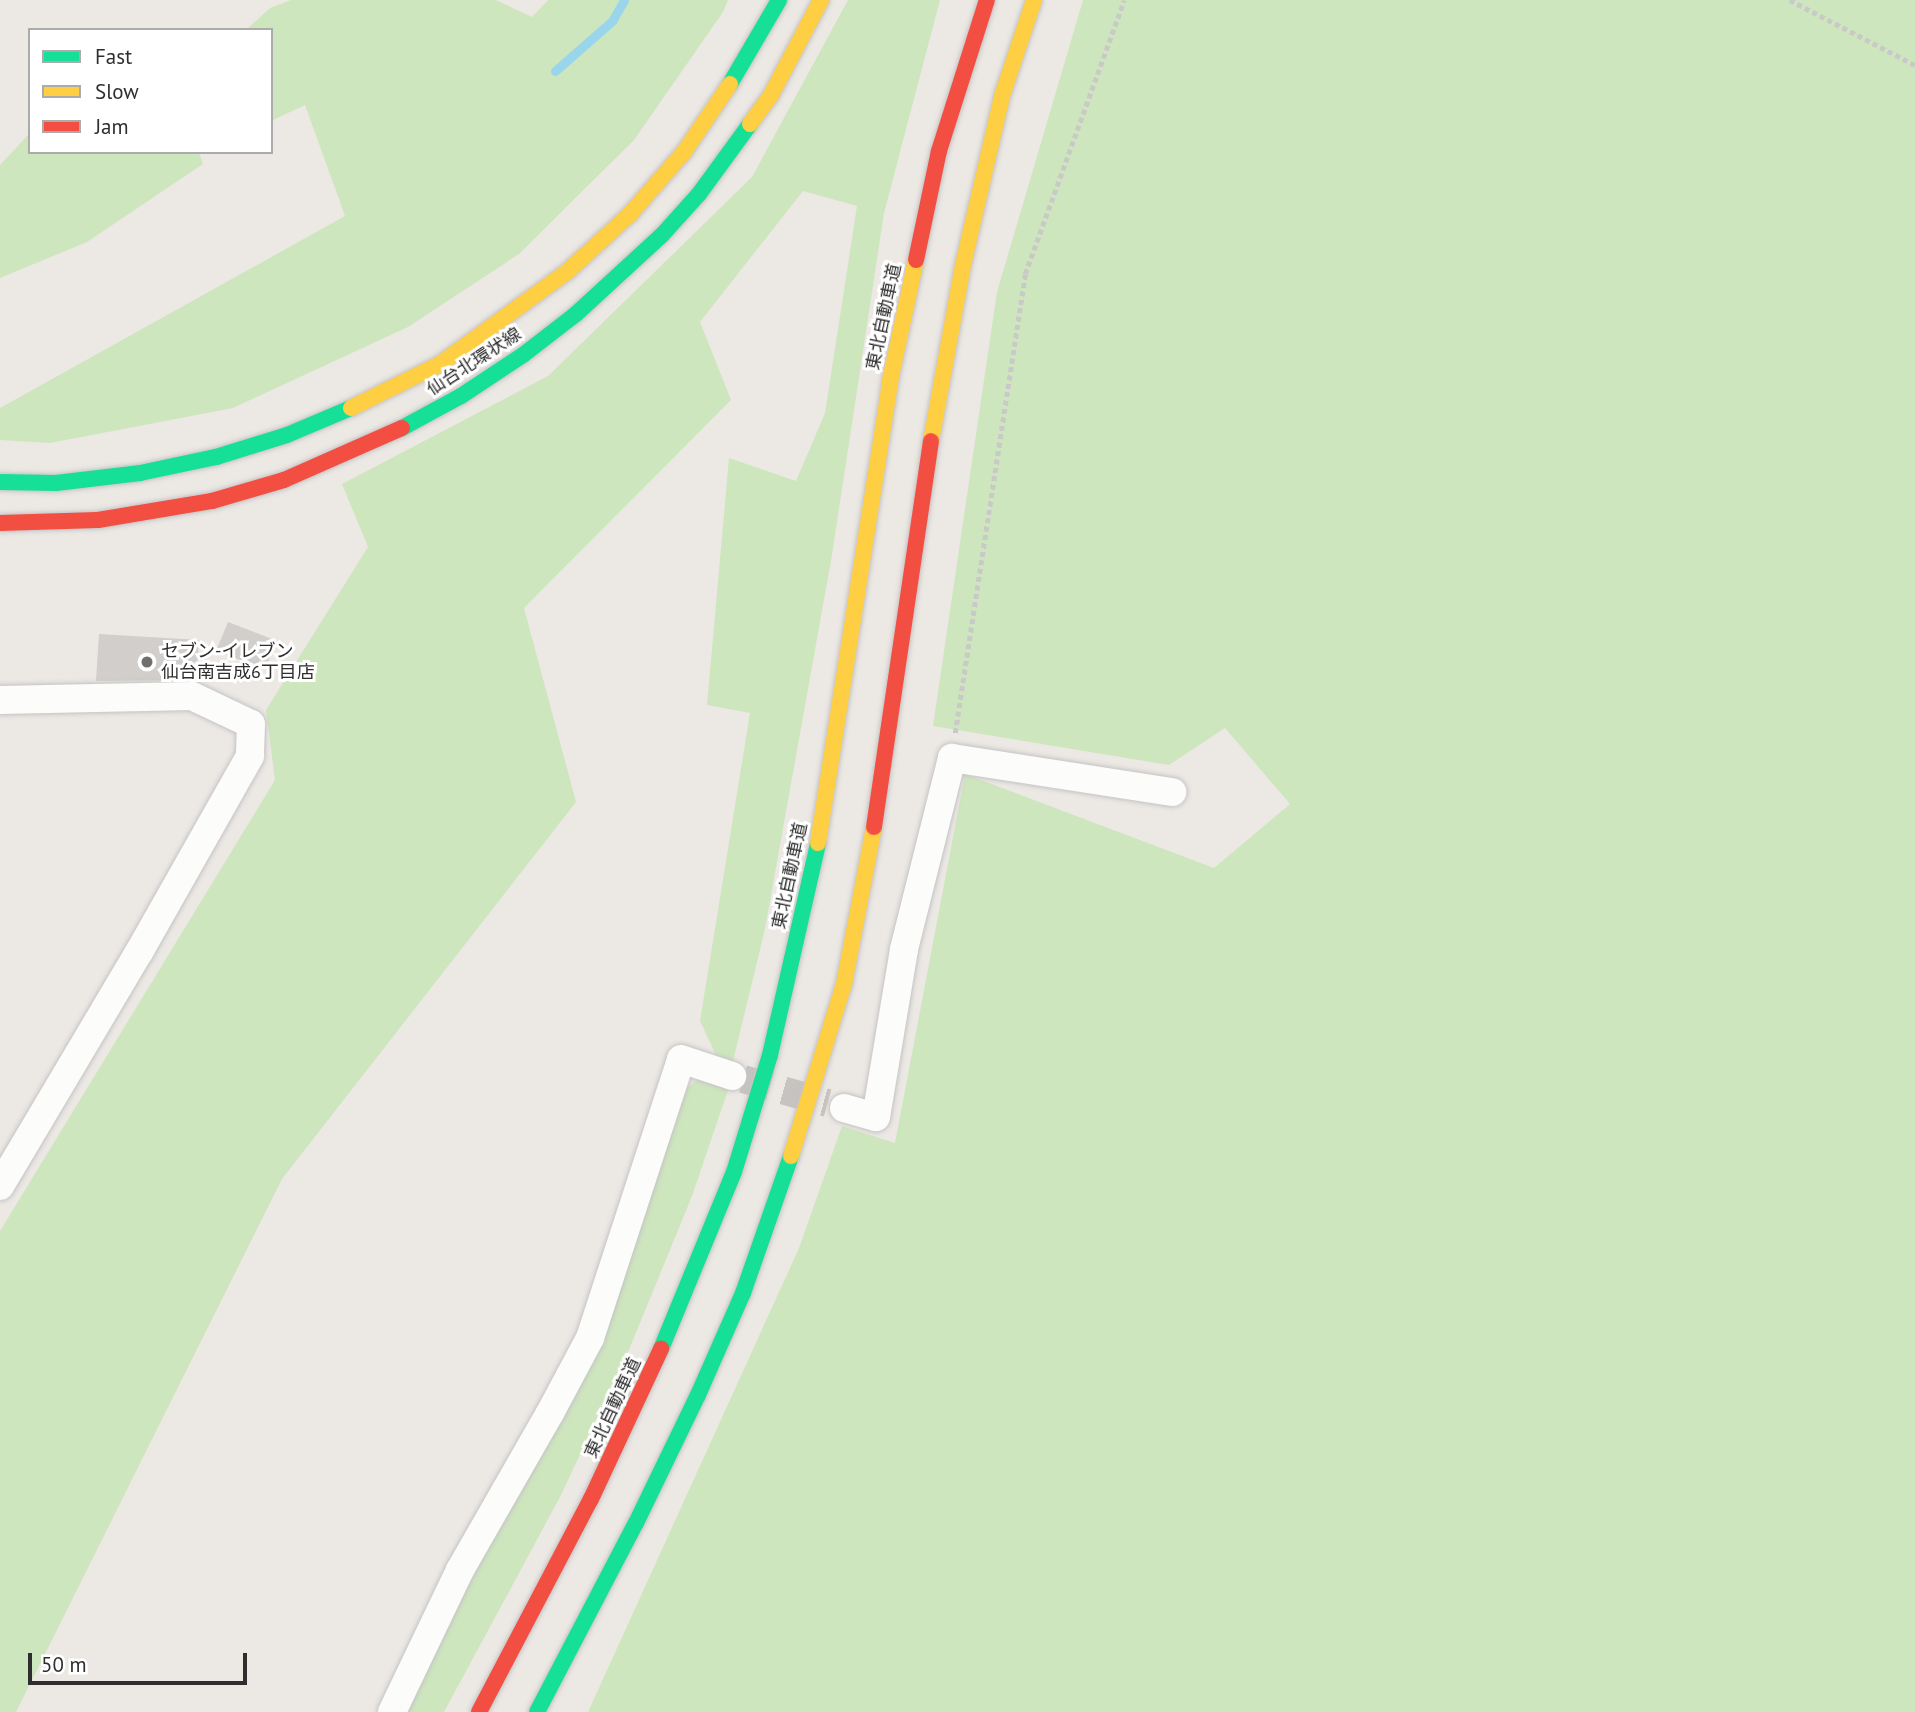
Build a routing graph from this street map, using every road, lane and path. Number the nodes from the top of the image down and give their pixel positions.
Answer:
1 (779, 0) edge
2 (821, 0) edge
3 (986, 0) edge
4 (1034, 0) edge
5 (1124, 0) edge
6 (1790, 0) edge
7 (1915, 65) edge
8 (0, 482) edge
9 (0, 523) edge
10 (0, 700) edge
11 (952, 758) junction
12 (1172, 792) dead end
13 (732, 1076) tunnel mouth
14 (844, 1108) tunnel mouth
15 (0, 1186) edge
16 (391, 1712) edge
17 (479, 1712) edge
18 (537, 1712) edge

1 - 8 main road, 仙台北環状線
2 - 9 main road, 仙台北環状線
3 - 17 main road, 東北自動車道
4 - 18 main road
5 - 11 path
6 - 7 path
10 - 15 street
11 - 12 street
11 - 14 street
13 - 16 street

